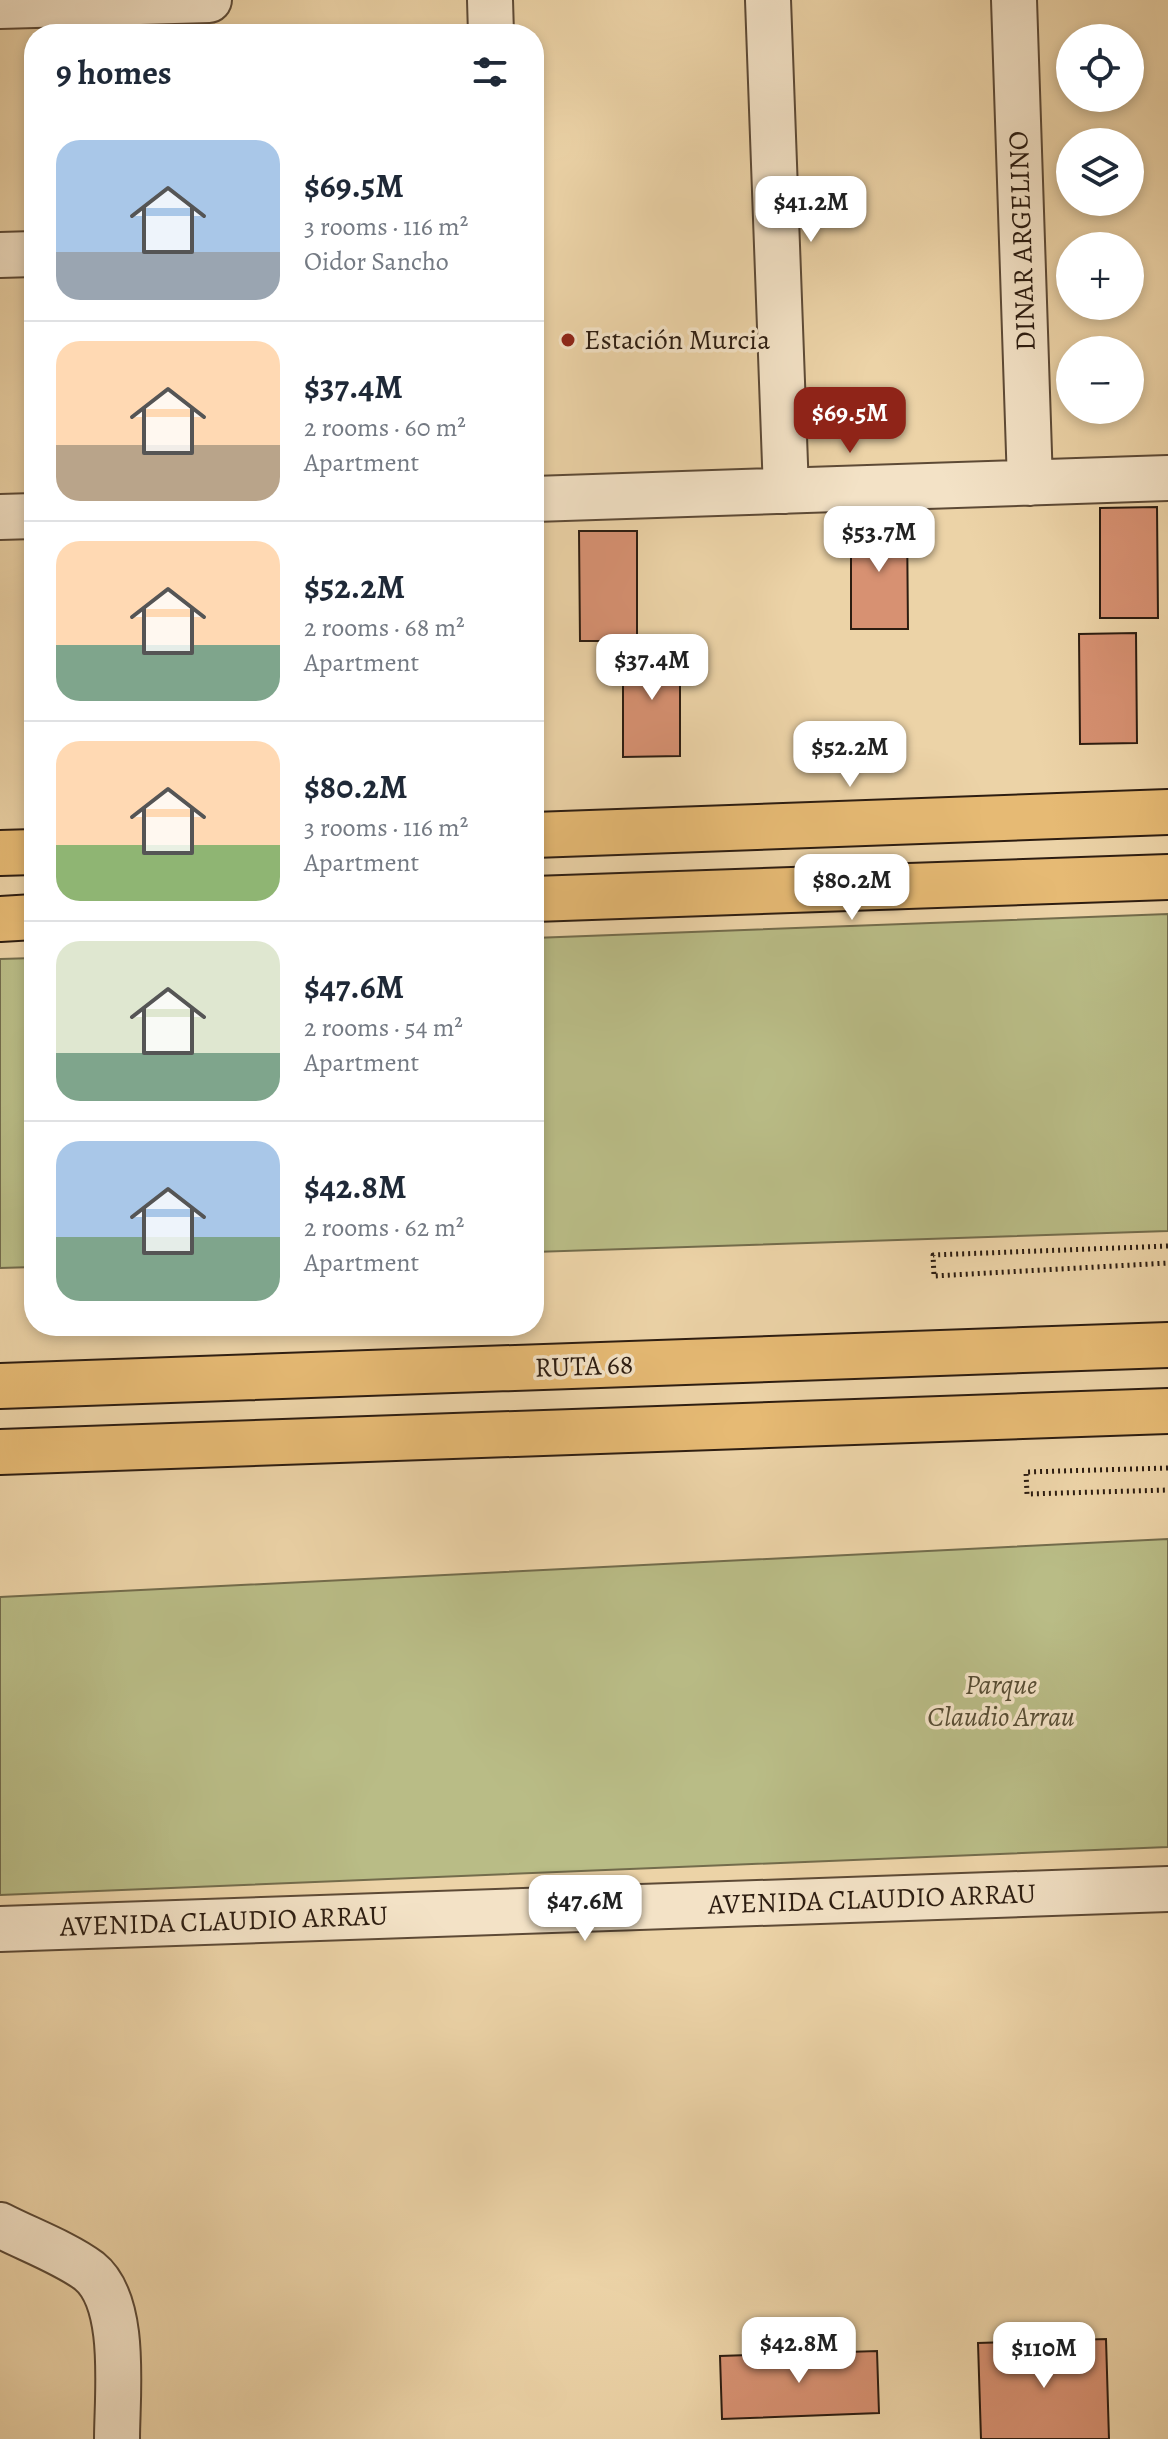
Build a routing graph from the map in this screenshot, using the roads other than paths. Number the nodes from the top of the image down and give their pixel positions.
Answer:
1 (209, 0) edge
2 (490, 0) edge
3 (768, 0) edge
4 (1014, 0) edge
5 (0, 6) edge
6 (491, 24) edge
7 (24, 254) edge
8 (0, 255) edge
9 (1168, 478) edge
10 (1030, 483) junction
11 (786, 491) junction
12 (544, 499) edge
13 (24, 516) edge
14 (0, 517) edge
15 (1168, 812) edge
16 (544, 835) edge
17 (24, 852) edge
18 (0, 853) edge
19 (1168, 877) edge
20 (544, 899) edge
21 (24, 918) edge
22 (0, 919) edge
23 (1168, 1345) edge
24 (0, 1386) edge
25 (1168, 1411) edge
26 (0, 1452) edge
27 (1168, 1889) edge
28 (0, 1929) edge
29 (0, 2225) edge
30 (117, 2439) edge

1 - 5 street
2 - 6 street
3 - 11 street
4 - 10 street, DINAR ARGELINO
7 - 8 street
9 - 10 street
10 - 11 street
11 - 12 street
13 - 14 street
15 - 16 main road
17 - 18 main road
19 - 20 main road
21 - 22 main road
23 - 24 main road, RUTA 68
25 - 26 main road
27 - 28 street, AVENIDA CLAUDIO ARRAU
29 - 30 street

